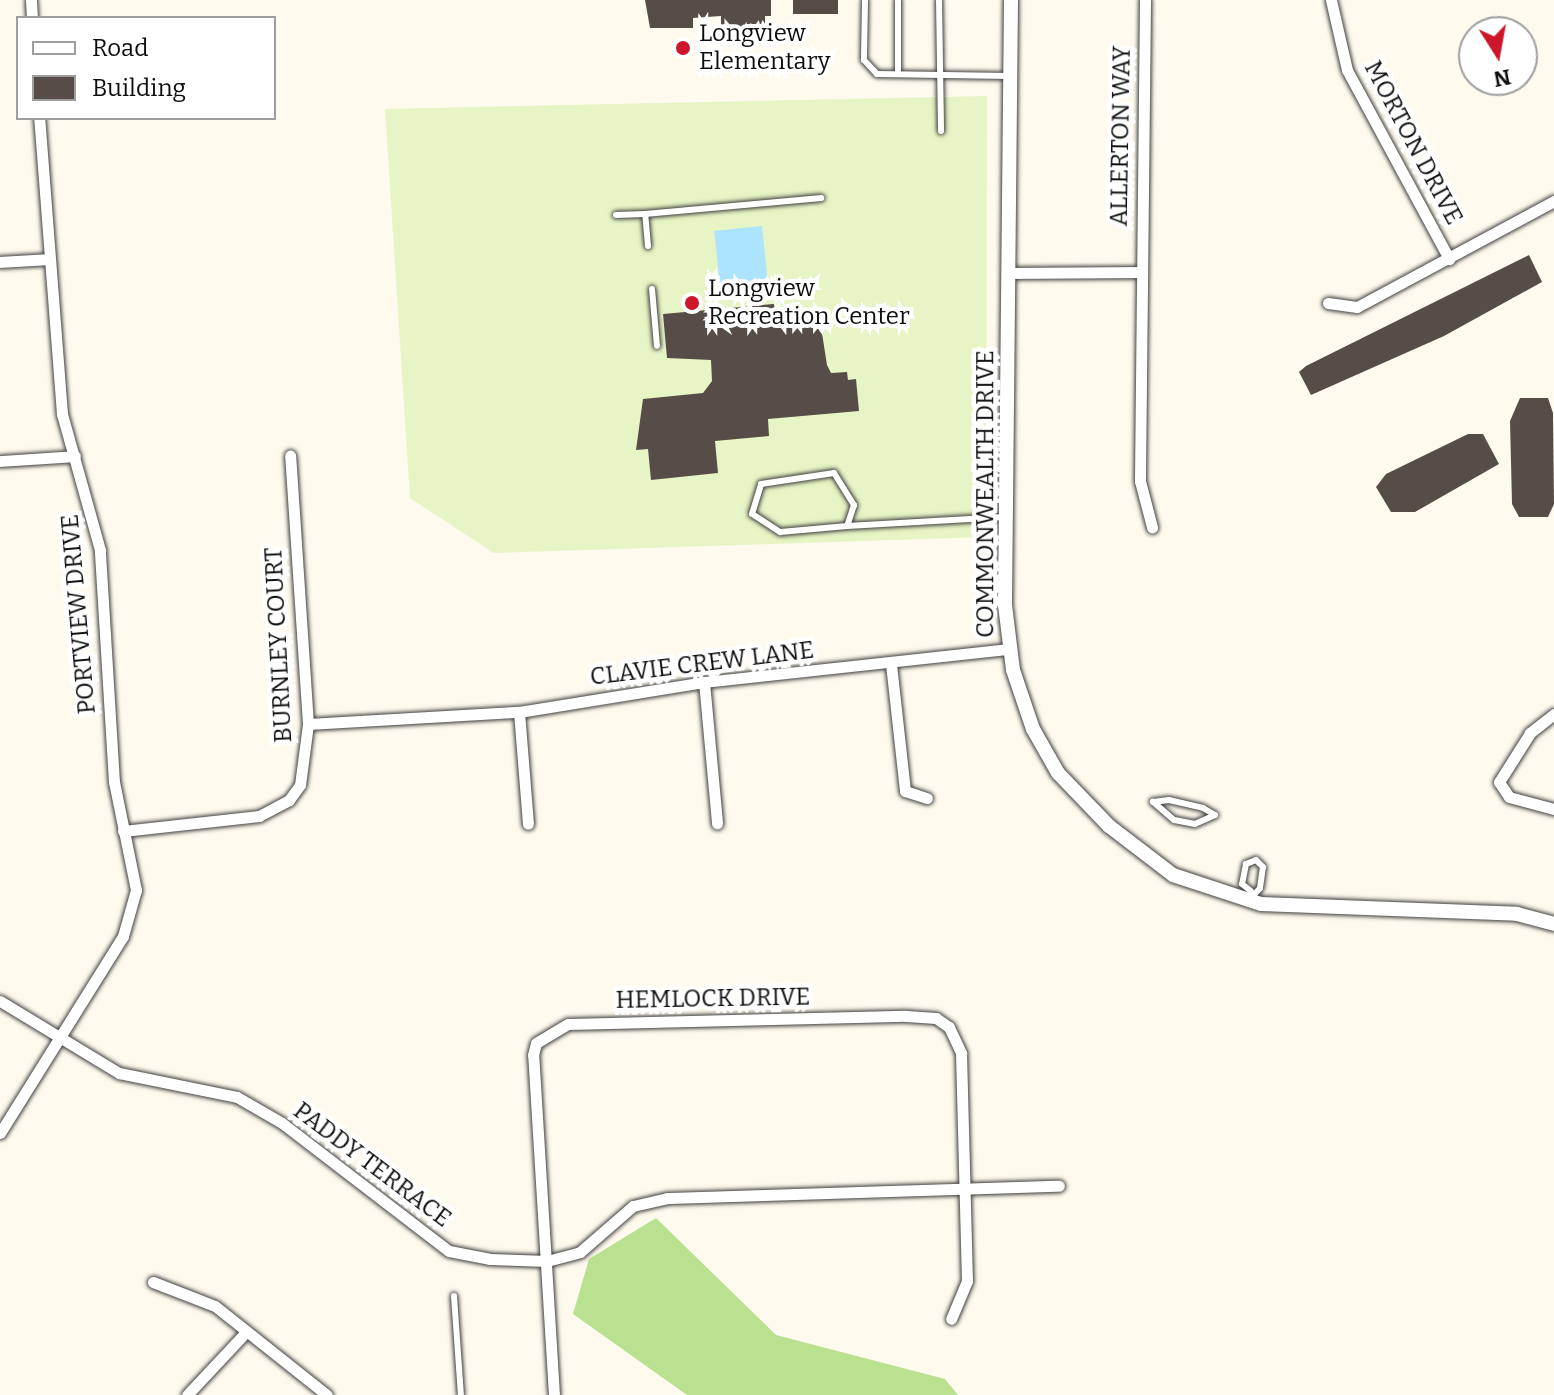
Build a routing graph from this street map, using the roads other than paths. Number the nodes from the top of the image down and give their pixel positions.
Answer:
1 (865, 0) edge
2 (898, 0) edge
3 (939, 0) edge
4 (1011, 0) edge
5 (1145, 0) edge
6 (1331, 0) edge
7 (898, 73) junction
8 (939, 75) junction
9 (1010, 76) junction
10 (39, 120) edge
11 (941, 131) dead end
12 (821, 198) dead end
13 (1554, 201) edge
14 (645, 214) junction
15 (616, 215) dead end
16 (648, 246) dead end
17 (49, 259) junction
18 (1449, 259) junction
19 (0, 262) edge
20 (1140, 272) junction
21 (1009, 273) junction
22 (652, 289) dead end
23 (1328, 303) dead end
24 (657, 346) dead end
25 (75, 456) junction
26 (290, 456) dead end
27 (0, 461) edge
28 (1005, 517) junction
29 (847, 526) junction
30 (1152, 527) dead end
31 (1008, 649) junction
32 (891, 664) junction
33 (704, 682) junction
34 (519, 712) junction
35 (1554, 714) edge
36 (308, 724) junction
37 (927, 798) dead end
38 (1554, 809) edge
39 (1215, 815) joint
40 (717, 823) dead end
41 (528, 824) dead end
42 (123, 831) junction
43 (1250, 895) junction
44 (1553, 919) edge
45 (0, 1001) edge
46 (58, 1040) junction
47 (0, 1133) edge
48 (1059, 1186) dead end
49 (965, 1189) junction
50 (547, 1261) junction
51 (153, 1282) dead end
52 (454, 1296) dead end
53 (951, 1319) dead end
54 (246, 1332) junction
55 (187, 1395) edge
56 (327, 1395) edge
57 (461, 1395) edge
58 (554, 1395) edge

1 - 7 lane
2 - 7 lane
3 - 8 lane
4 - 9 street, COMMONWEALTH DRIVE
5 - 20 street, ALLERTON WAY
6 - 18 street, MORTON DRIVE
7 - 8 lane
8 - 9 lane
8 - 11 lane
9 - 21 street, COMMONWEALTH DRIVE
10 - 17 street, PORTVIEW DRIVE
12 - 14 lane
13 - 18 street
14 - 15 lane
14 - 16 lane
17 - 19 street
17 - 25 street, PORTVIEW DRIVE
18 - 23 street
20 - 21 street
20 - 30 street, ALLERTON WAY
21 - 28 street, COMMONWEALTH DRIVE
22 - 24 lane
25 - 27 street
25 - 42 street, PORTVIEW DRIVE
26 - 36 street, BURNLEY COURT
28 - 29 lane
28 - 31 street, COMMONWEALTH DRIVE
29 - 29 lane
31 - 32 street, CLAVIE CREW LANE
31 - 43 street, COMMONWEALTH DRIVE
32 - 33 street, CLAVIE CREW LANE
32 - 37 street
33 - 34 street, CLAVIE CREW LANE
33 - 40 street
34 - 36 street, CLAVIE CREW LANE
34 - 41 street
35 - 38 street
36 - 42 street, BURNLEY COURT
39 - 39 lane
42 - 46 street, PORTVIEW DRIVE
43 - 43 lane
43 - 44 street, COMMONWEALTH DRIVE
45 - 46 street, PADDY TERRACE
46 - 47 street, PORTVIEW DRIVE
46 - 50 street, PADDY TERRACE
48 - 49 street, PADDY TERRACE
49 - 50 street, PADDY TERRACE
49 - 50 street, HEMLOCK DRIVE
49 - 53 street, HEMLOCK DRIVE
50 - 58 street, HEMLOCK DRIVE
51 - 54 street
52 - 57 lane
54 - 55 street
54 - 56 street

